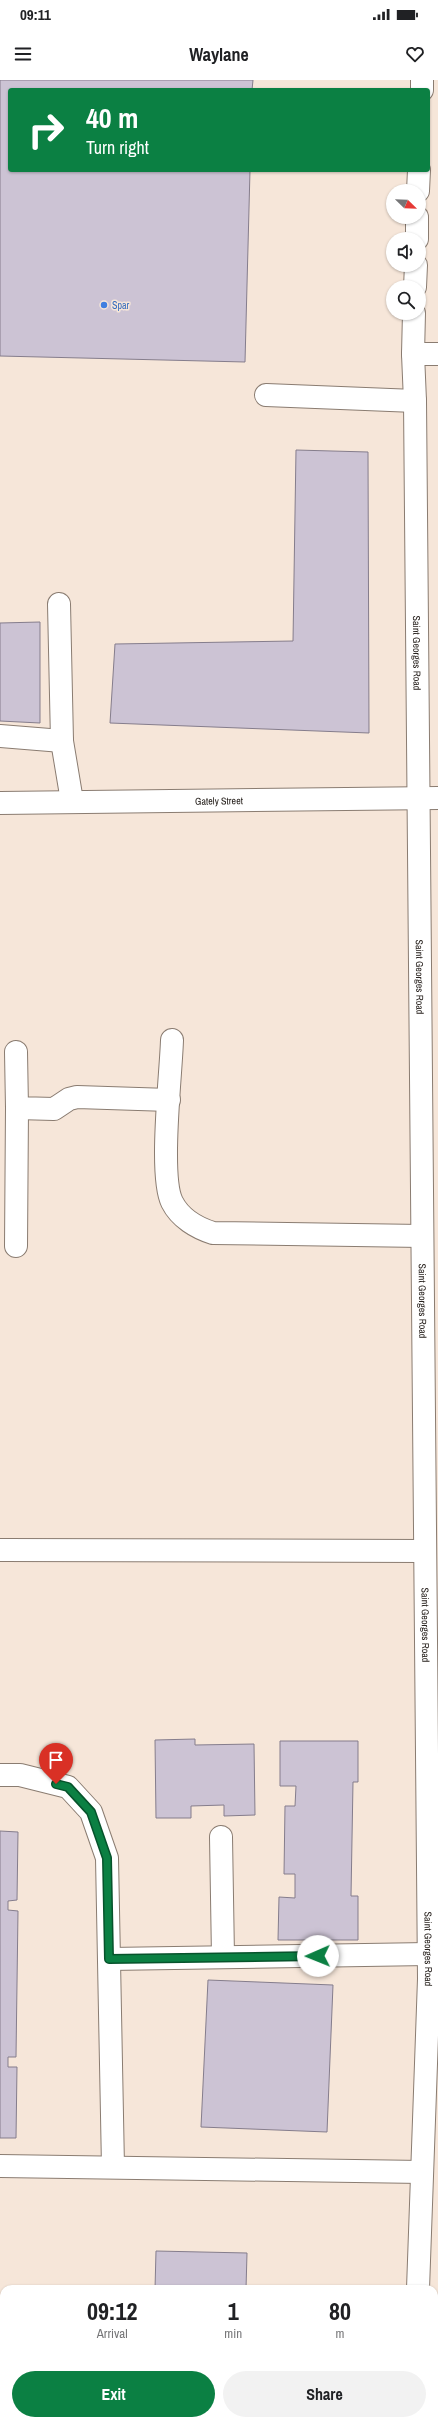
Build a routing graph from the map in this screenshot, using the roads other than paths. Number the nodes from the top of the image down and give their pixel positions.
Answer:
1 (419, 172) edge
2 (418, 184) edge
3 (414, 320) edge
4 (412, 354) junction
5 (438, 354) edge
6 (266, 395) dead end
7 (415, 402) junction
8 (59, 604) dead end
9 (0, 736) edge
10 (62, 741) junction
11 (428, 797) edge
12 (72, 801) junction
13 (0, 803) edge
14 (172, 1040) dead end
15 (16, 1052) dead end
16 (169, 1100) junction
17 (17, 1108) junction
18 (422, 1236) junction
19 (16, 1246) dead end
20 (0, 1550) edge
21 (425, 1551) junction
22 (432, 1601) edge
23 (0, 1775) edge
24 (221, 1836) dead end
25 (428, 1954) junction
26 (223, 1958) junction
27 (109, 1959) junction
28 (433, 1979) edge
29 (0, 2166) edge
30 (113, 2167) junction
31 (422, 2172) junction
32 (429, 2225) edge
33 (419, 2285) edge

1 - 2 street
3 - 4 street, Saint Georges Road
4 - 5 street
4 - 7 street, Saint Georges Road
6 - 7 street
7 - 11 street, Saint Georges Road
8 - 10 street
9 - 10 street
10 - 12 street
11 - 12 street, Gately Street
11 - 18 street, Saint Georges Road
12 - 13 street, Gately Street
14 - 16 street
15 - 17 street
16 - 17 street
16 - 18 street
17 - 19 street
18 - 21 street, Saint Georges Road
20 - 21 street
21 - 22 street, Saint Georges Road
22 - 25 street, Saint Georges Road
23 - 27 street
24 - 26 street
25 - 26 street
25 - 28 street, Saint Georges Road
26 - 27 street
27 - 30 street
28 - 31 street, Saint Georges Road
29 - 30 street
30 - 31 street
31 - 32 street, Saint Georges Road
32 - 33 street, Saint Georges Road

